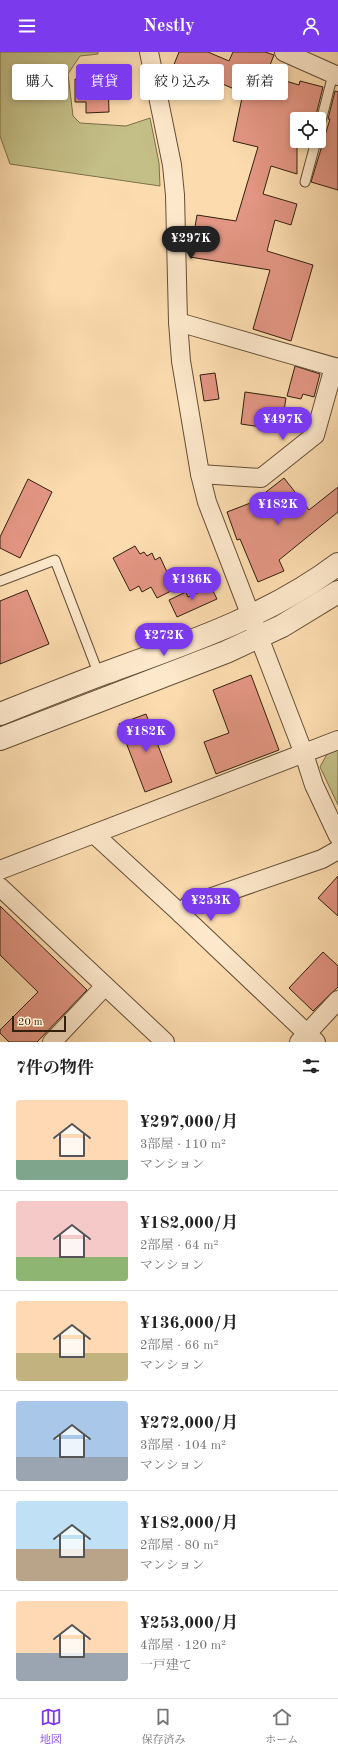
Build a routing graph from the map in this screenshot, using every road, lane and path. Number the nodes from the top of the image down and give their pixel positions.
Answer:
1 (150, 52) edge
2 (284, 52) edge
3 (336, 75) edge
4 (324, 112) edge
5 (314, 148) edge
6 (305, 182) dead end
7 (178, 322) junction
8 (336, 368) edge
9 (200, 474) junction
10 (338, 564) edge
11 (0, 581) edge
12 (338, 592) edge
13 (251, 615) junction
14 (259, 637) junction
15 (99, 675) junction
16 (0, 714) edge
17 (0, 739) edge
18 (338, 740) edge
19 (304, 754) junction
20 (94, 834) junction
21 (338, 836) edge
22 (338, 850) edge
23 (0, 870) edge
24 (0, 888) edge
25 (181, 914) junction
26 (105, 986) junction
27 (338, 1000) edge
28 (307, 1039) edge
29 (52, 1042) edge
30 (165, 1042) edge

1 - 7 street
2 - 3 street
3 - 4 lane
5 - 6 lane
7 - 8 street
7 - 9 street
8 - 9 street
9 - 13 street
10 - 13 street
11 - 15 lane
12 - 14 street
13 - 14 street
13 - 15 street
14 - 17 street
14 - 19 street
15 - 16 street
18 - 19 street
19 - 20 street
19 - 21 street
20 - 23 street
20 - 25 street
22 - 25 street
24 - 26 street
25 - 28 street
26 - 29 street
26 - 30 street
27 - 28 street

